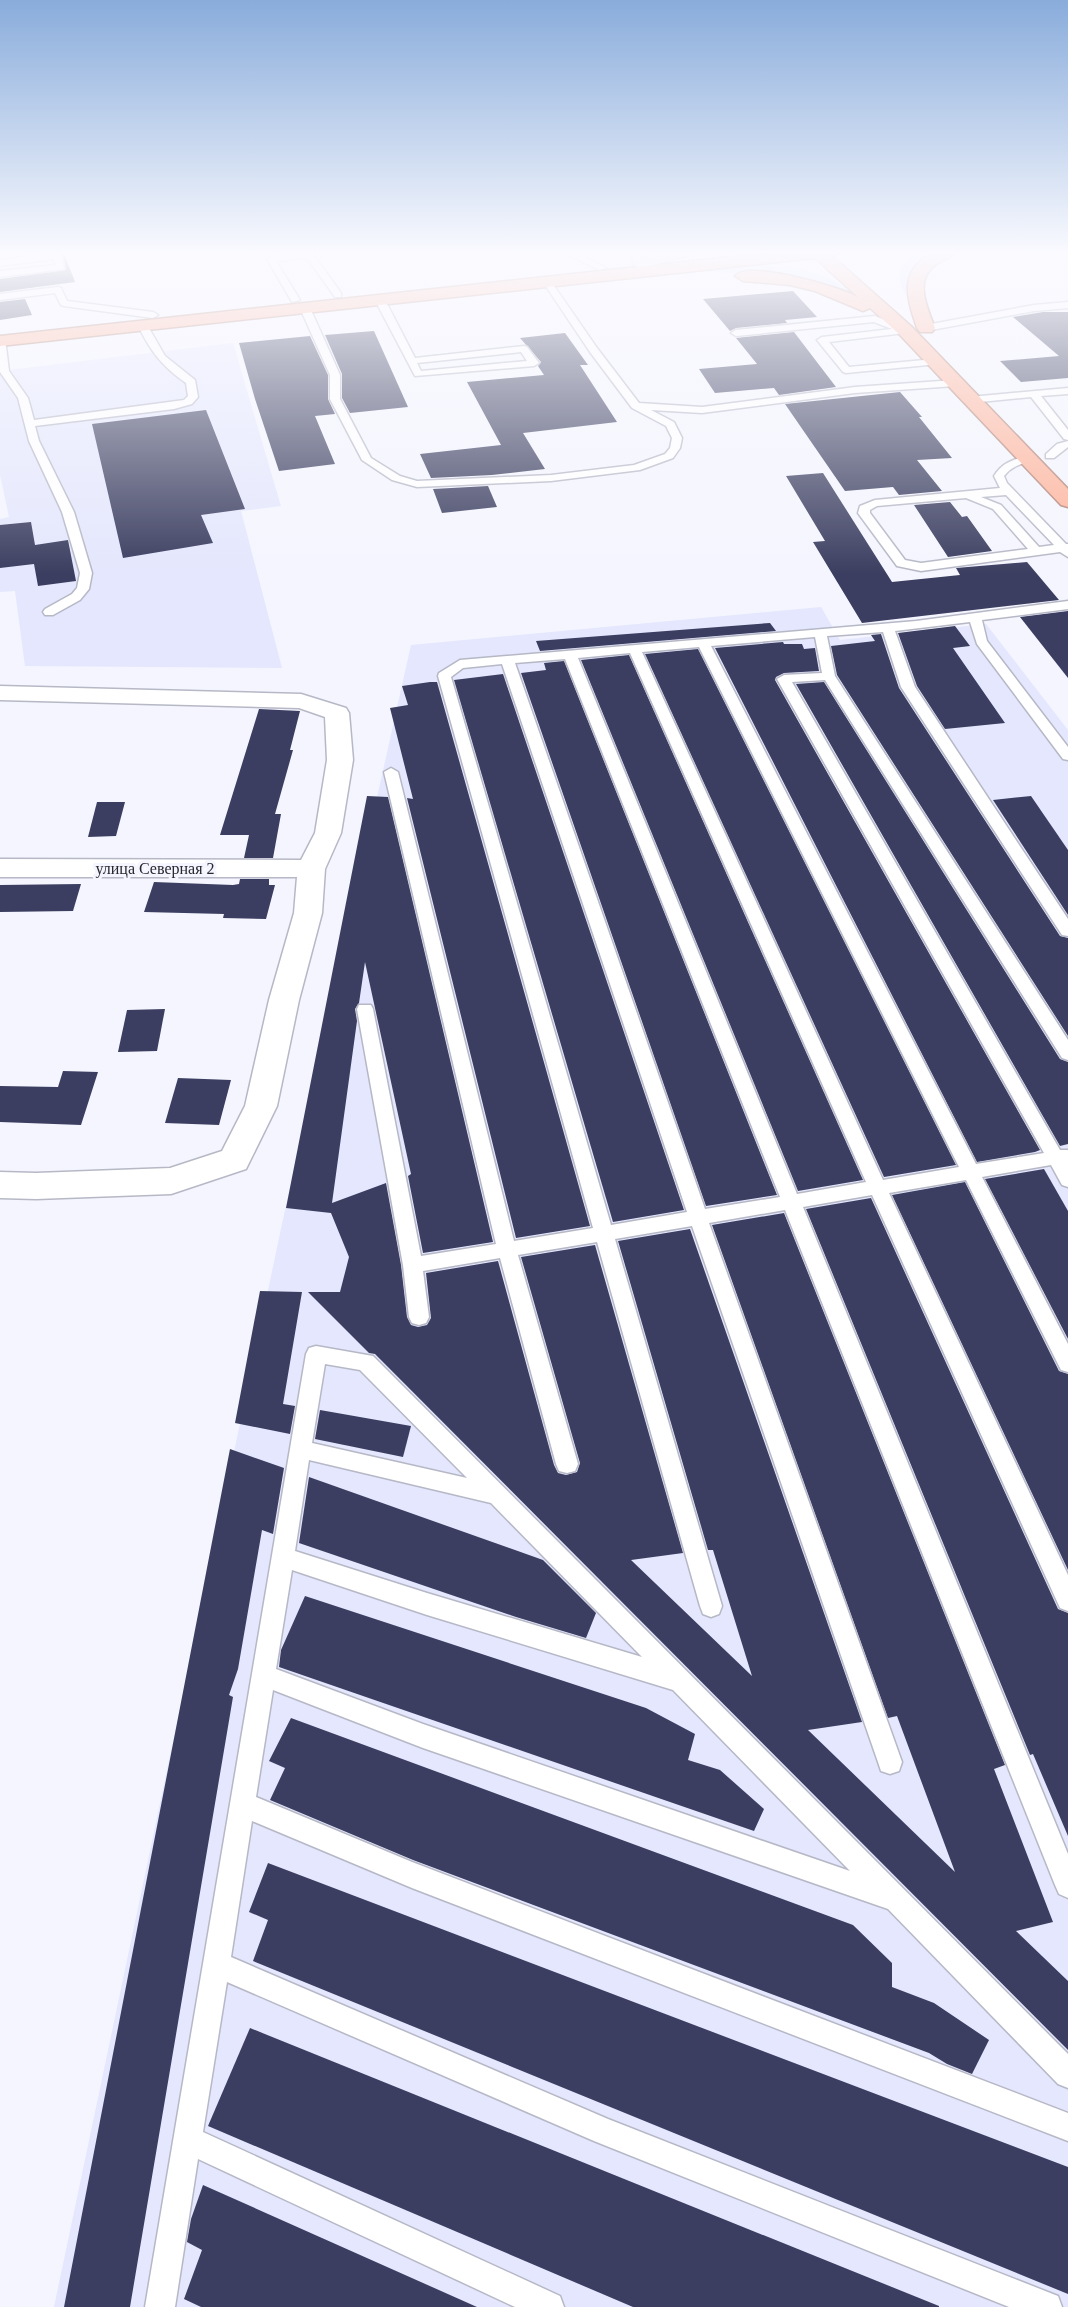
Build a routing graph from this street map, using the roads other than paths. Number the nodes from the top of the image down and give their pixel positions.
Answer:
1 (2, 359) edge
2 (160, 359) edge
3 (327, 359) edge
4 (434, 359) edge
5 (531, 359) edge
6 (600, 359) edge
7 (837, 359) edge
8 (932, 359) edge
9 (956, 359) edge
10 (412, 361) joint
11 (935, 362) junction
12 (955, 383) junction
13 (1068, 391) edge
14 (1034, 394) junction
15 (994, 397) junction
16 (970, 400) junction
17 (636, 406) junction
18 (30, 424) junction
19 (1068, 437) edge
20 (1068, 444) edge
21 (1050, 456) junction
22 (1026, 459) junction
23 (1068, 474) edge
24 (1009, 492) junction
25 (963, 495) junction
26 (1068, 501) edge
27 (1066, 549) edge
28 (1036, 551) junction
29 (1068, 605) edge
30 (49, 612) dead end
31 (975, 618) junction
32 (888, 628) junction
33 (820, 633) junction
34 (702, 643) junction
35 (634, 649) junction
36 (570, 655) junction
37 (507, 660) junction
38 (829, 676) junction
39 (0, 693) edge
40 (1068, 756) edge
41 (391, 772) dead end
42 (0, 868) edge
43 (311, 869) junction
44 (1068, 931) edge
45 (364, 1009) dead end
46 (1068, 1054) edge
47 (1062, 1156) edge
48 (970, 1172) junction
49 (1068, 1180) edge
50 (0, 1185) edge
51 (878, 1187) junction
52 (791, 1202) junction
53 (698, 1217) junction
54 (603, 1233) junction
55 (507, 1249) junction
56 (413, 1265) junction
57 (419, 1317) dead end
58 (1068, 1364) edge
59 (300, 1449) junction
60 (567, 1464) dead end
61 (498, 1496) junction
62 (282, 1557) junction
63 (1068, 1600) edge
64 (711, 1606) dead end
65 (263, 1675) junction
66 (682, 1681) junction
67 (890, 1762) dead end
68 (242, 1804) junction
69 (1068, 1885) edge
70 (897, 1900) junction
71 (216, 1964) junction
72 (1068, 2074) edge
73 (1068, 2127) edge
74 (186, 2139) junction
75 (160, 2307) edge
76 (549, 2307) edge
77 (1047, 2307) edge

1 - 18 lane
2 - 18 lane
3 - 17 lane
4 - 10 lane
5 - 10 lane
6 - 17 lane
7 - 11 lane
8 - 11 highway
9 - 15 highway
11 - 12 highway
12 - 16 highway
12 - 17 lane
13 - 14 lane
14 - 15 lane
14 - 19 lane
15 - 16 lane
15 - 21 highway
16 - 22 highway
18 - 30 lane
20 - 21 lane
21 - 23 highway
22 - 24 lane
22 - 26 highway
24 - 25 lane
24 - 27 lane
25 - 28 lane
25 - 28 lane
27 - 28 lane
29 - 31 lane
31 - 32 lane
31 - 40 lane
32 - 33 lane
32 - 44 lane
33 - 34 lane
33 - 38 lane
34 - 35 lane
34 - 48 lane
35 - 36 lane
35 - 51 lane
36 - 37 lane
36 - 52 lane
37 - 53 lane
37 - 54 lane
38 - 46 lane
38 - 47 lane
39 - 43 street
41 - 55 lane
42 - 43 street, улица Северная 2
43 - 50 street
45 - 56 lane
47 - 48 lane
47 - 49 lane
48 - 51 lane
48 - 58 lane
51 - 52 lane
51 - 63 lane
52 - 53 lane
52 - 69 lane
53 - 54 lane
53 - 67 lane
54 - 55 lane
54 - 64 lane
55 - 56 lane
55 - 60 lane
56 - 57 lane
59 - 61 lane
59 - 61 lane
59 - 62 lane
61 - 66 lane
62 - 65 lane
62 - 66 lane
65 - 68 lane
65 - 70 lane
66 - 70 lane
68 - 71 lane
68 - 73 lane
70 - 72 lane
71 - 74 lane
71 - 77 lane
74 - 75 lane
74 - 76 lane

